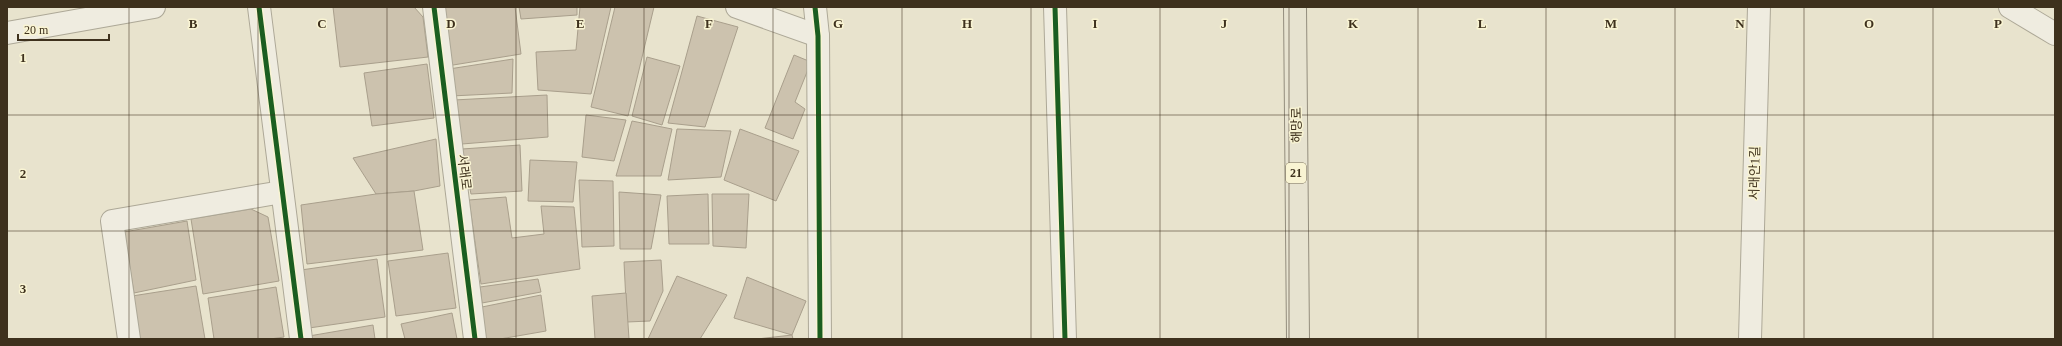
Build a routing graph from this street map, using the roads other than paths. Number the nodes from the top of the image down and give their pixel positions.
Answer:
1 (154, 7) edge
2 (259, 7) edge
3 (434, 7) edge
4 (737, 7) edge
5 (815, 7) edge
6 (1055, 7) edge
7 (1295, 7) edge
8 (1759, 7) edge
9 (2010, 7) edge
10 (7, 33) edge
11 (2055, 34) edge
12 (818, 36) junction
13 (282, 192) junction
14 (129, 339) edge
15 (301, 339) edge
16 (474, 339) edge
17 (820, 339) edge
18 (1066, 339) edge
19 (1298, 339) edge
20 (1750, 339) edge

1 - 10 street
2 - 13 street
3 - 16 street, 서래로
4 - 12 street
5 - 12 street
6 - 18 street
7 - 19 main road, 해망로 / 21
8 - 20 street, 서래안1길
9 - 11 street
12 - 17 street
13 - 14 street
13 - 15 street

